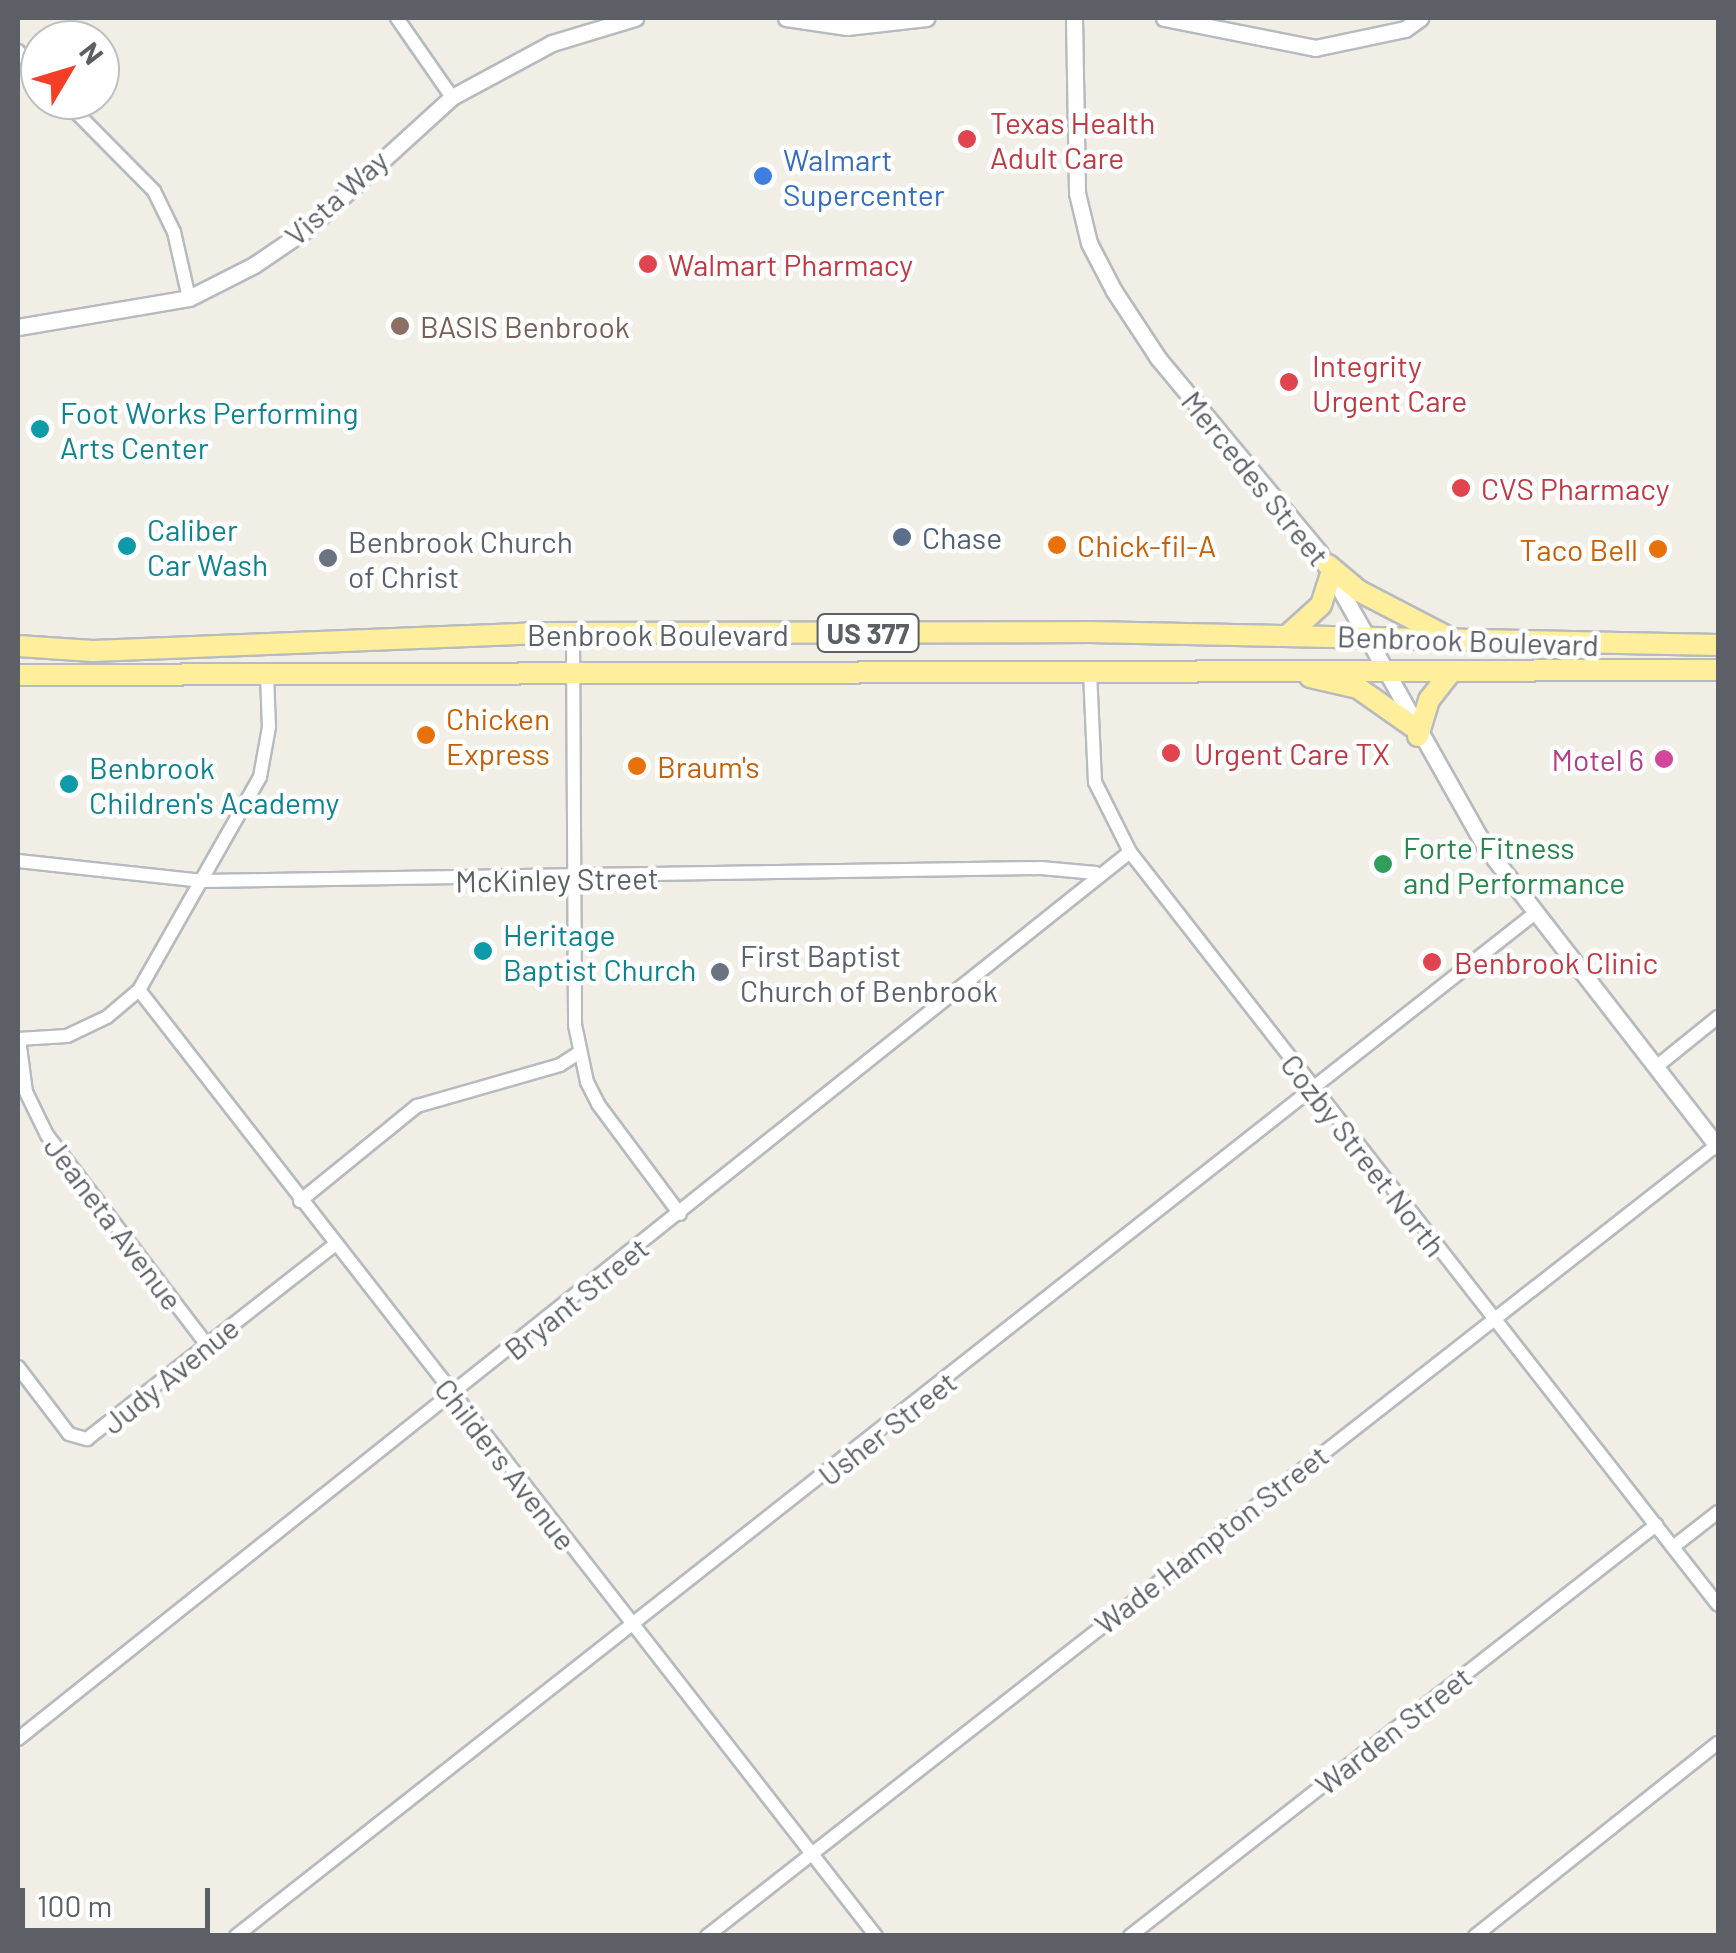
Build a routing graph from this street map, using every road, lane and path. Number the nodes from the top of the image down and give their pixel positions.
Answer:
1 (397, 18) edge
2 (635, 18) edge
3 (786, 18) edge
4 (926, 18) edge
5 (1074, 18) edge
6 (1164, 18) edge
7 (1420, 18) edge
8 (609, 20) edge
9 (452, 97) junction
10 (84, 120) edge
11 (189, 298) junction
12 (18, 327) edge
13 (1330, 569) junction
14 (573, 634) junction
15 (1290, 634) junction
16 (1368, 635) junction
17 (1450, 639) junction
18 (1718, 644) edge
19 (18, 646) edge
20 (1289, 670) junction
21 (1384, 670) junction
22 (1718, 670) edge
23 (578, 672) junction
24 (1090, 672) junction
25 (1451, 672) junction
26 (18, 675) edge
27 (267, 676) junction
28 (1415, 731) junction
29 (1130, 852) junction
30 (18, 861) edge
31 (1096, 873) junction
32 (575, 880) junction
33 (203, 882) junction
34 (1534, 914) junction
35 (139, 990) junction
36 (1718, 1017) edge
37 (18, 1039) edge
38 (580, 1052) junction
39 (1656, 1068) junction
40 (1314, 1090) junction
41 (1718, 1146) edge
42 (300, 1201) junction
43 (680, 1214) junction
44 (334, 1246) junction
45 (1491, 1318) junction
46 (206, 1344) junction
47 (18, 1367) edge
48 (454, 1396) junction
49 (1718, 1512) edge
50 (1656, 1525) junction
51 (1674, 1548) junction
52 (1718, 1604) edge
53 (634, 1626) junction
54 (18, 1720) edge
55 (22, 1736) edge
56 (1718, 1743) edge
57 (812, 1854) junction
58 (236, 1936) edge
59 (708, 1936) edge
60 (876, 1936) edge
61 (1130, 1936) edge
62 (1476, 1936) edge

1 - 9 street
2 - 8 street, Vista Way
3 - 4 street
5 - 13 street, Mercedes Street
6 - 7 street
8 - 9 street, Vista Way
9 - 11 street, Vista Way
10 - 11 street
11 - 12 street, Vista Way
13 - 15 highway
13 - 16 street, Mercedes Street
13 - 17 highway
14 - 15 highway, Benbrook Boulevard / US 377
14 - 19 highway, Benbrook Boulevard / US 377
14 - 23 street
15 - 16 highway, Benbrook Boulevard / US 377
16 - 17 highway, Benbrook Boulevard / US 377
16 - 21 street, Mercedes Street
17 - 18 highway, Benbrook Boulevard / US 377
20 - 21 highway, Benbrook Boulevard / US 377
20 - 24 highway, Benbrook Boulevard / US 377
20 - 28 highway
21 - 25 highway, Benbrook Boulevard / US 377
21 - 28 street, Mercedes Street
22 - 25 highway, Benbrook Boulevard / US 377
23 - 24 highway, Benbrook Boulevard / US 377
23 - 27 highway, Benbrook Boulevard / US 377
23 - 32 street
24 - 29 street, Cozby Street North
25 - 28 highway
26 - 27 highway, Benbrook Boulevard / US 377
27 - 33 street
28 - 34 street, Mercedes Street
29 - 31 street, Bryant Street
29 - 40 street, Cozby Street North
30 - 33 street, McKinley Street
31 - 32 street, McKinley Street
31 - 43 street, Bryant Street
32 - 33 street, McKinley Street
32 - 38 street
33 - 35 street
34 - 39 street, Mercedes Street
34 - 40 street, Usher Street
35 - 37 street
35 - 42 street, Childers Avenue
36 - 39 street
37 - 46 street, Jeaneta Avenue
38 - 42 street
38 - 43 street
39 - 41 street, Mercedes Street
40 - 45 street, Cozby Street North
40 - 53 street, Usher Street
41 - 45 street, Wade Hampton Street
42 - 44 street, Childers Avenue
43 - 48 street, Bryant Street
44 - 46 street, Judy Avenue
44 - 48 street, Childers Avenue
45 - 50 street, Cozby Street North
45 - 57 street, Wade Hampton Street
46 - 47 street, Judy Avenue
48 - 53 street, Childers Avenue
48 - 55 street, Bryant Street
49 - 51 street
50 - 51 street, Cozby Street North
50 - 61 street, Warden Street
51 - 52 street, Cozby Street North
53 - 57 street, Childers Avenue
53 - 58 street, Usher Street
54 - 55 street
56 - 62 street
57 - 59 street, Wade Hampton Street
57 - 60 street, Childers Avenue

